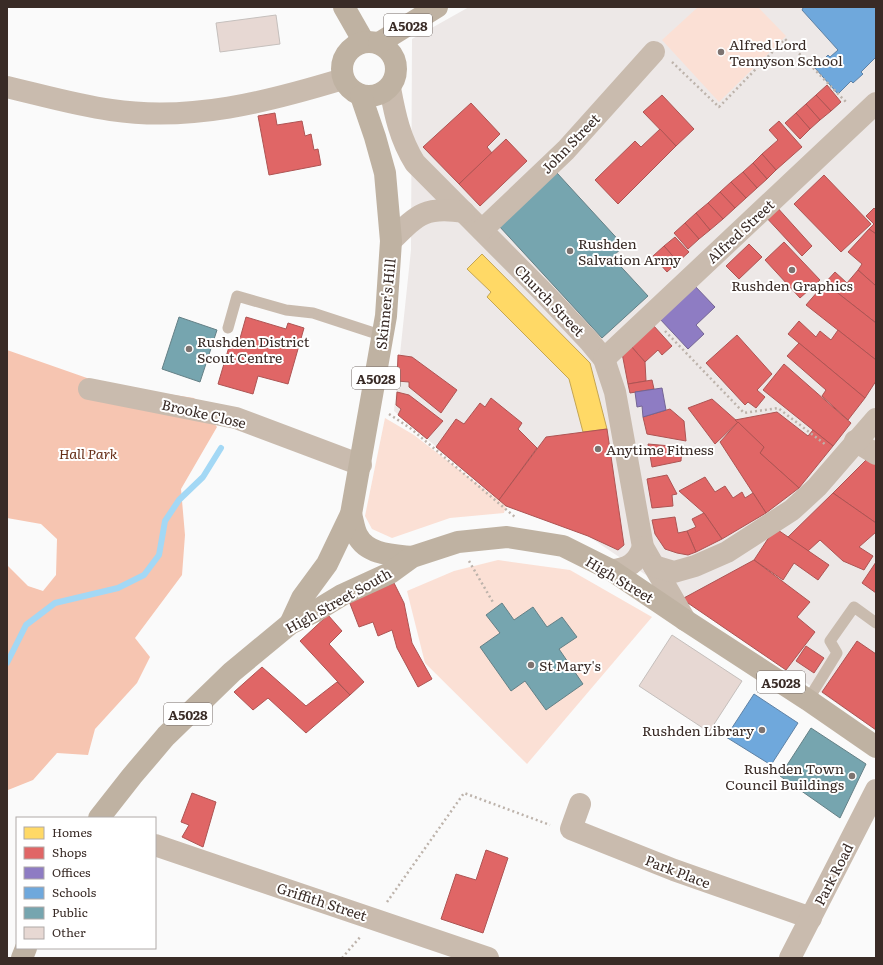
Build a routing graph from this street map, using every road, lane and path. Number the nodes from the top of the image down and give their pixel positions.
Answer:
1 (344, 7) edge
2 (437, 7) edge
3 (372, 42) junction
4 (654, 52) joint
5 (343, 79) junction
6 (7, 87) edge
7 (390, 88) junction
8 (361, 96) junction
9 (876, 103) edge
10 (860, 118) junction
11 (464, 212) junction
12 (482, 230) junction
13 (391, 241) junction
14 (650, 316) junction
15 (228, 328) dead end
16 (383, 334) junction
17 (604, 359) junction
18 (89, 389) dead end
19 (372, 403) junction
20 (876, 419) edge
21 (855, 441) junction
22 (876, 454) edge
23 (842, 457) junction
24 (361, 465) junction
25 (350, 514) junction
26 (517, 518) dead end
27 (458, 542) junction
28 (642, 547) junction
29 (412, 557) junction
30 (654, 566) junction
31 (611, 570) junction
32 (494, 604) dead end
33 (684, 620) junction
34 (876, 623) edge
35 (290, 624) junction
36 (808, 700) junction
37 (876, 747) edge
38 (876, 790) edge
39 (580, 804) dead end
40 (100, 817) edge
41 (571, 828) junction
42 (156, 845) edge
43 (376, 918) junction
44 (811, 918) junction
45 (488, 958) edge
46 (790, 958) edge

1 - 3 main road
2 - 3 main road, A5028
3 - 5 main road, A5028
3 - 7 main road, A5028
4 - 10 path
4 - 12 street, John Street
5 - 6 street
5 - 8 main road
7 - 8 main road
7 - 11 street, Church Street
8 - 13 main road, Skinner's Hill / A5028
9 - 10 street, Alfred Street
10 - 14 street, Alfred Street
11 - 12 street, Church Street
11 - 13 street
12 - 17 street, Church Street
13 - 16 main road, Skinner's Hill / A5028
14 - 17 street, Alfred Street
14 - 23 path
15 - 16 lane
16 - 19 main road, Skinner's Hill / A5028
17 - 28 street, Church Street
18 - 24 street, Brooke Close
19 - 24 main road, Skinner's Hill / A5028
19 - 26 path
20 - 21 street, High Street
21 - 22 street
21 - 23 street, High Street
23 - 30 street, High Street
24 - 25 main road, Skinner's Hill / A5028
25 - 29 main road, A5028
25 - 35 main road, Skinner's Hill / A5028
27 - 29 main road, High Street / A5028
27 - 31 main road, High Street / A5028
27 - 32 path
28 - 30 street, Church Street
28 - 31 street
29 - 35 main road, High Street South / A5028
30 - 33 street, Church Street
31 - 33 main road, High Street / A5028
33 - 36 main road, A5028
34 - 36 lane
35 - 40 main road, High Street South / A5028
36 - 37 main road, A5028
38 - 44 street, Park Road
39 - 41 street
41 - 43 path
41 - 44 street, Park Place
42 - 43 street, Griffith Street
43 - 45 street, Griffith Street
44 - 46 street, Park Road

